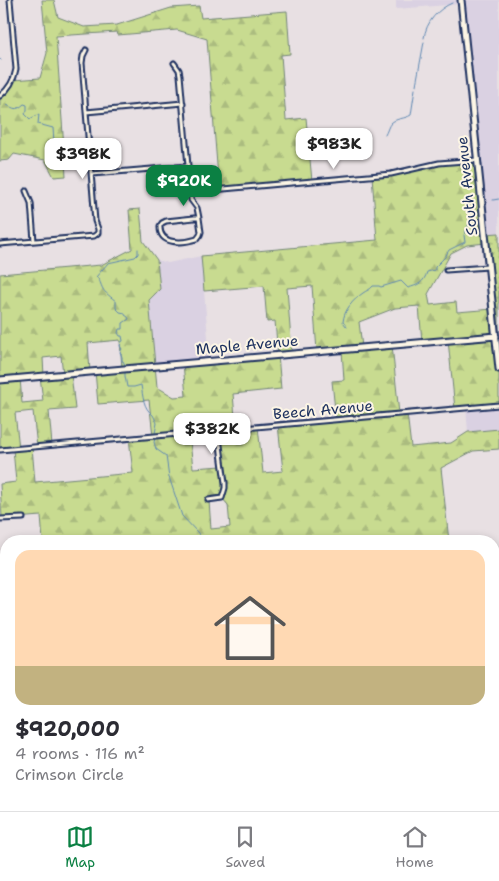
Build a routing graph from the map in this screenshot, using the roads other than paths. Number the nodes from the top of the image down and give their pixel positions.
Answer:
1 (10, 0) edge
2 (461, 0) edge
3 (86, 50) dead end
4 (174, 63) dead end
5 (0, 96) edge
6 (183, 104) junction
7 (86, 112) junction
8 (477, 160) junction
9 (188, 166) junction
10 (92, 174) junction
11 (26, 191) dead end
12 (190, 192) junction
13 (199, 218) junction
14 (34, 241) junction
15 (0, 244) edge
16 (488, 267) junction
17 (446, 270) dead end
18 (496, 336) junction
19 (499, 368) edge
20 (0, 380) edge
21 (499, 405) edge
22 (218, 430) junction
23 (0, 450) edge
24 (208, 500) dead end
25 (23, 518) dead end
26 (0, 520) edge

1 - 5 street
2 - 8 street, South Avenue
3 - 7 street
4 - 6 street
6 - 7 street
6 - 9 street
7 - 10 street
8 - 12 street
8 - 16 street, South Avenue
9 - 10 street
9 - 12 street
10 - 14 street
11 - 14 street
12 - 13 street
13 - 13 street
14 - 15 street
16 - 17 street
16 - 18 street, South Avenue
18 - 19 street, South Avenue
18 - 20 street, Maple Avenue
21 - 22 street, Beech Avenue
22 - 23 street, Beech Avenue
22 - 24 street
25 - 26 street

